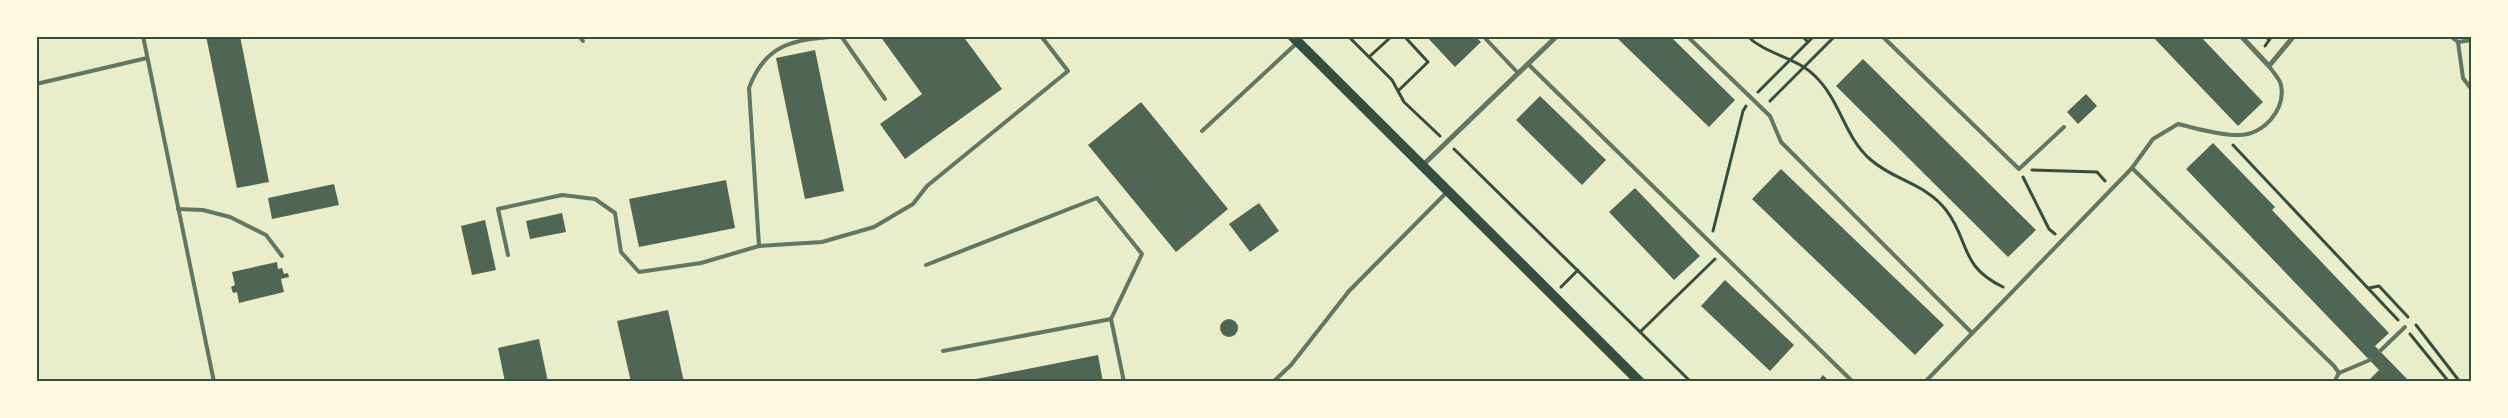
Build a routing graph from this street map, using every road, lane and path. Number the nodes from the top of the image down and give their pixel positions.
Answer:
1 (143, 36) edge
2 (579, 36) edge
3 (840, 36) edge
4 (1041, 36) edge
5 (1348, 36) edge
6 (1392, 36) edge
7 (1404, 36) edge
8 (1483, 36) edge
9 (1557, 36) edge
10 (1687, 36) edge
11 (1747, 36) edge
12 (1802, 36) edge
13 (1814, 36) edge
14 (1835, 36) edge
15 (1882, 36) edge
16 (2240, 36) edge
17 (2265, 36) edge
18 (2294, 36) edge
19 (2450, 36) edge
20 (1295, 39) edge
21 (583, 40) dead end
22 (2269, 40) dead end
23 (2472, 40) edge
24 (1808, 42) junction
25 (2458, 42) junction
26 (1369, 57) junction
27 (147, 58) junction
28 (1790, 60) junction
29 (1528, 64) junction
30 (2269, 66) junction
31 (1804, 67) junction
32 (1518, 73) junction
33 (36, 84) edge
34 (2472, 90) edge
35 (1398, 91) junction
36 (1752, 98) junction
37 (885, 99) dead end
38 (1762, 108) junction
39 (2064, 127) dead end
40 (1202, 131) dead end
41 (2239, 136) junction
42 (1446, 142) junction
43 (1423, 165) junction
44 (2132, 168) junction
45 (2019, 169) junction
46 (2113, 188) junction
47 (1448, 191) junction
48 (178, 209) junction
49 (2061, 241) junction
50 (1710, 243) junction
51 (759, 246) junction
52 (282, 256) dead end
53 (508, 256) dead end
54 (1717, 257) dead end
55 (926, 265) dead end
56 (2011, 293) junction
57 (1111, 319) junction
58 (2405, 327) junction
59 (1640, 332) junction
60 (1972, 333) junction
61 (943, 351) dead end
62 (2380, 351) dead end
63 (2370, 360) dead end
64 (2339, 373) junction
65 (214, 382) edge
66 (1124, 382) edge
67 (1273, 382) edge
68 (1640, 382) edge
69 (1691, 382) edge
70 (1853, 382) edge
71 (1925, 382) edge
72 (2334, 382) edge
73 (2449, 382) edge

1 - 27 lane
2 - 21 lane
3 - 37 lane
3 - 51 lane
4 - 51 lane
5 - 26 path
6 - 26 path
7 - 35 path
8 - 32 lane
9 - 29 street
10 - 36 lane
11 - 28 path
12 - 24 path
13 - 24 path
14 - 31 path
15 - 45 lane
16 - 30 street
17 - 22 path
18 - 30 street
19 - 25 lane
20 - 40 lane
20 - 43 main road
23 - 25 lane
24 - 28 path
25 - 34 lane
26 - 35 path
27 - 33 lane
27 - 48 lane
28 - 31 path
28 - 36 path
29 - 32 street
29 - 50 lane
30 - 41 lane
31 - 38 path
31 - 56 path
32 - 42 street
35 - 42 path
36 - 38 lane
36 - 50 path
38 - 60 lane
39 - 45 lane
41 - 44 lane
41 - 58 path
42 - 43 street
42 - 59 path
43 - 47 main road
44 - 46 lane
44 - 64 lane
45 - 46 path
45 - 49 path
46 - 49 lane
47 - 67 lane
47 - 68 main road
48 - 52 lane
48 - 65 lane
49 - 56 lane
50 - 70 lane
51 - 53 lane
54 - 59 path
55 - 57 lane
56 - 60 lane
57 - 61 lane
57 - 66 lane
58 - 62 lane
58 - 73 path
59 - 69 path
60 - 71 lane
63 - 64 lane
64 - 72 lane

